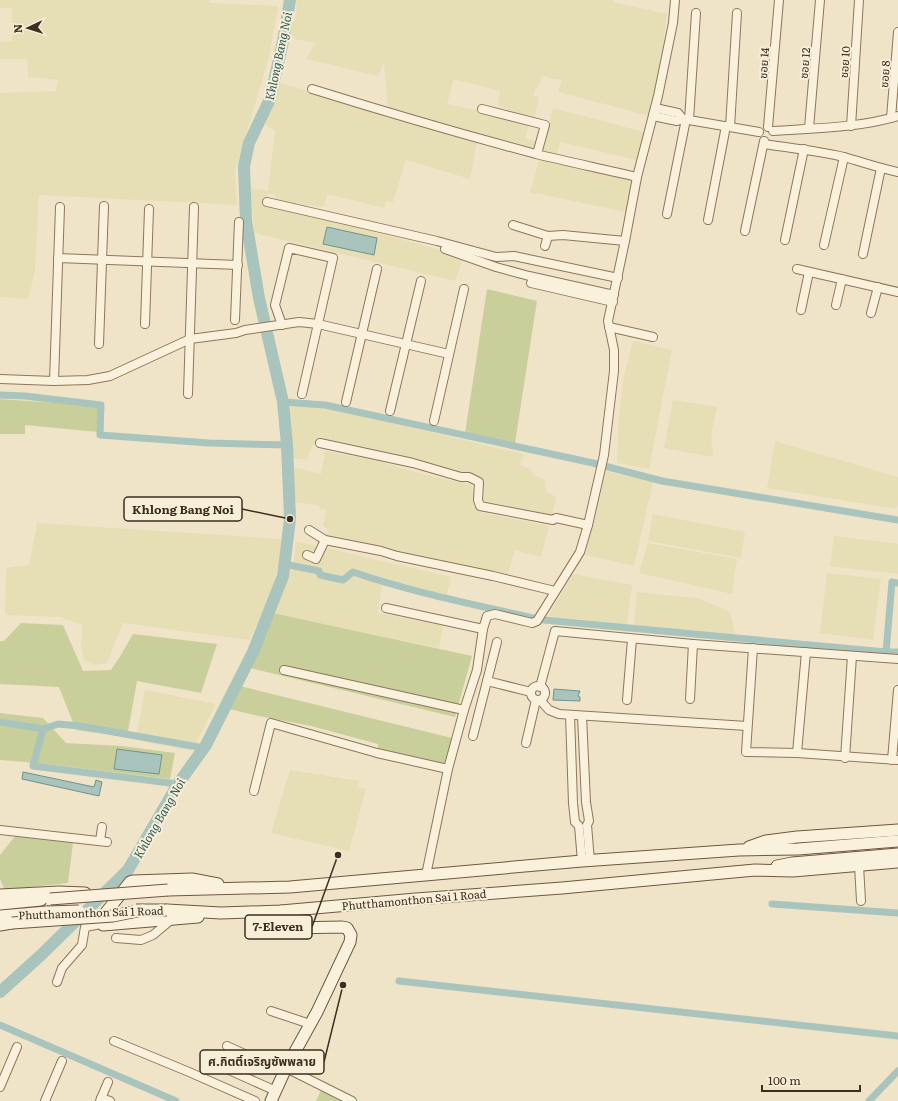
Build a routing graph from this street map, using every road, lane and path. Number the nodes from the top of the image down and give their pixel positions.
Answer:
1 (675, 0) edge
2 (779, 0) edge
3 (820, 0) edge
4 (859, 0) edge
5 (737, 12) dead end
6 (696, 13) dead end
7 (898, 32) edge
8 (312, 89) dead end
9 (482, 109) dead end
10 (654, 112) junction
11 (895, 117) edge
12 (686, 119) junction
13 (851, 126) junction
14 (728, 127) junction
15 (809, 128) junction
16 (771, 129) junction
17 (759, 132) junction
18 (764, 142) junction
19 (804, 150) junction
20 (537, 154) junction
21 (844, 157) junction
22 (881, 168) junction
23 (898, 172) edge
24 (636, 177) junction
25 (267, 202) dead end
26 (104, 206) dead end
27 (60, 207) dead end
28 (194, 207) dead end
29 (149, 209) dead end
30 (667, 214) dead end
31 (708, 220) dead end
32 (239, 222) dead end
33 (513, 225) dead end
34 (745, 231) dead end
35 (548, 236) junction
36 (408, 239) dead end
37 (785, 240) dead end
38 (625, 241) junction
39 (824, 245) dead end
40 (545, 246) dead end
41 (863, 254) dead end
42 (58, 258) junction
43 (102, 260) junction
44 (147, 262) junction
45 (192, 263) junction
46 (238, 265) junction
47 (377, 269) dead end
48 (797, 269) dead end
49 (809, 272) junction
50 (618, 278) junction
51 (842, 279) junction
52 (421, 280) dead end
53 (531, 283) dead end
54 (878, 287) junction
55 (464, 289) dead end
56 (898, 292) edge
57 (613, 299) junction
58 (836, 305) dead end
59 (801, 310) dead end
60 (871, 313) dead end
61 (235, 320) dead end
62 (145, 324) dead end
63 (282, 324) junction
64 (318, 324) junction
65 (609, 327) junction
66 (362, 334) junction
67 (653, 337) dead end
68 (190, 339) junction
69 (99, 344) dead end
70 (406, 345) junction
71 (449, 354) junction
72 (0, 379) edge
73 (54, 381) junction
74 (188, 394) dead end
75 (302, 394) dead end
76 (346, 402) dead end
77 (390, 411) dead end
78 (434, 421) dead end
79 (320, 443) dead end
80 (588, 525) junction
81 (309, 530) dead end
82 (325, 540) junction
83 (307, 555) dead end
84 (555, 591) junction
85 (386, 608) dead end
86 (483, 629) junction
87 (632, 639) junction
88 (497, 642) dead end
89 (693, 644) junction
90 (753, 648) junction
91 (806, 652) junction
92 (852, 656) junction
93 (898, 659) edge
94 (284, 670) dead end
95 (487, 680) junction
96 (540, 687) junction
97 (898, 690) edge
98 (531, 692) junction
99 (690, 699) dead end
100 (538, 700) junction
101 (627, 700) dead end
102 (464, 710) junction
103 (570, 715) junction
104 (582, 716) junction
105 (747, 726) junction
106 (473, 736) dead end
107 (526, 743) dead end
108 (797, 753) junction
109 (845, 758) junction
110 (895, 760) edge
111 (448, 769) junction
112 (254, 791) dead end
113 (586, 802) junction
114 (573, 803) junction
115 (102, 827) dead end
116 (0, 830) edge
117 (898, 830) edge
118 (898, 841) edge
119 (739, 850) junction
120 (898, 854) edge
121 (586, 861) junction
122 (898, 862) edge
123 (859, 865) junction
124 (755, 870) junction
125 (426, 876) junction
126 (239, 888) junction
127 (0, 895) edge
128 (54, 895) junction
129 (861, 901) dead end
130 (0, 904) edge
131 (143, 910) junction
132 (281, 911) junction
133 (169, 915) junction
134 (0, 916) edge
135 (102, 924) junction
136 (0, 925) edge
137 (116, 938) dead end
138 (57, 982) dead end
139 (271, 1011) dead end
140 (310, 1024) junction
141 (114, 1041) dead end
142 (227, 1046) dead end
143 (18, 1048) dead end
144 (62, 1062) dead end
145 (229, 1070) dead end
146 (285, 1070) junction
147 (108, 1082) dead end
148 (0, 1087) edge
149 (273, 1096) edge
150 (101, 1099) edge
151 (45, 1101) edge
152 (110, 1101) edge
153 (255, 1101) edge
154 (352, 1101) edge

1 - 10 street
2 - 16 street, ซอย 14
3 - 15 street, ซอย 12
4 - 13 street, ซอย 10
5 - 14 street
6 - 12 street
7 - 11 street, ซอย 8
8 - 20 street
9 - 20 street
10 - 12 street
10 - 24 street
11 - 13 street
12 - 14 street
12 - 30 street
13 - 15 street
14 - 17 street
14 - 31 street
15 - 16 street
16 - 17 street
16 - 18 street
17 - 18 street
18 - 19 street
18 - 34 street
19 - 21 street
19 - 37 street
20 - 24 street
21 - 22 street
21 - 39 street
22 - 23 street
22 - 41 street
24 - 38 street
25 - 50 street
26 - 43 street
27 - 42 street
28 - 45 street
29 - 44 street
32 - 46 street
33 - 35 street
35 - 38 street
35 - 40 street
36 - 57 street
38 - 50 street
42 - 43 street
42 - 73 street
43 - 44 street
43 - 69 street
44 - 45 street
44 - 62 street
45 - 46 street
45 - 68 street
46 - 61 street
47 - 66 street
48 - 49 street
49 - 51 street
49 - 59 street
50 - 57 street
51 - 54 street
51 - 58 street
52 - 70 street
53 - 57 street
54 - 56 street
54 - 60 street
55 - 71 street
57 - 65 street
63 - 64 street
63 - 64 street
63 - 68 street
64 - 66 street
64 - 75 street
65 - 67 street
65 - 80 street
66 - 70 street
66 - 76 street
68 - 73 street
68 - 74 street
70 - 71 street
70 - 77 street
71 - 78 street
72 - 73 street
79 - 80 street
80 - 84 street
81 - 82 street
82 - 83 street
82 - 84 street
84 - 86 street
85 - 86 street
86 - 102 street
87 - 89 street
87 - 96 street
87 - 101 street
88 - 95 street
89 - 90 street
89 - 99 street
90 - 91 street
90 - 105 street
91 - 92 street
91 - 108 street
92 - 93 street
92 - 109 street
94 - 102 street
95 - 98 street
95 - 106 street
96 - 98 street
96 - 100 street
97 - 110 street
98 - 100 street
100 - 103 street
100 - 107 street
102 - 111 street
103 - 104 street
103 - 114 street
104 - 105 street
104 - 113 street
105 - 108 street
108 - 109 street
109 - 110 street
111 - 112 street
111 - 125 street
113 - 114 street
113 - 121 street
114 - 121 street
115 - 116 street
117 - 119 main road, Phutthamonthon Sai 1 Road
118 - 119 main road, Phutthamonthon Sai 1 Road
119 - 121 main road, Phutthamonthon Sai 1 Road
120 - 124 main road, Phutthamonthon Sai 1 Road
121 - 125 main road, Phutthamonthon Sai 1 Road
122 - 123 main road, Phutthamonthon Sai 1 Road
123 - 124 main road, Phutthamonthon Sai 1 Road
123 - 129 street
124 - 132 main road, Phutthamonthon Sai 1 Road
125 - 126 main road, Phutthamonthon Sai 1 Road
126 - 128 main road, Phutthamonthon Sai 1 Road, bridge
126 - 135 main road
127 - 128 main road
128 - 130 main road, Phutthamonthon Sai 1 Road
131 - 133 main road, Phutthamonthon Sai 1 Road, bridge
131 - 134 main road, Phutthamonthon Sai 1 Road, bridge
131 - 136 main road, bridge
132 - 133 main road, Phutthamonthon Sai 1 Road
132 - 140 main road
133 - 135 main road
133 - 137 street
135 - 138 street
139 - 140 street
140 - 146 main road
141 - 153 street
142 - 146 street
143 - 148 street
144 - 151 street
145 - 149 street
146 - 149 main road
146 - 154 street
147 - 150 street
150 - 152 street

